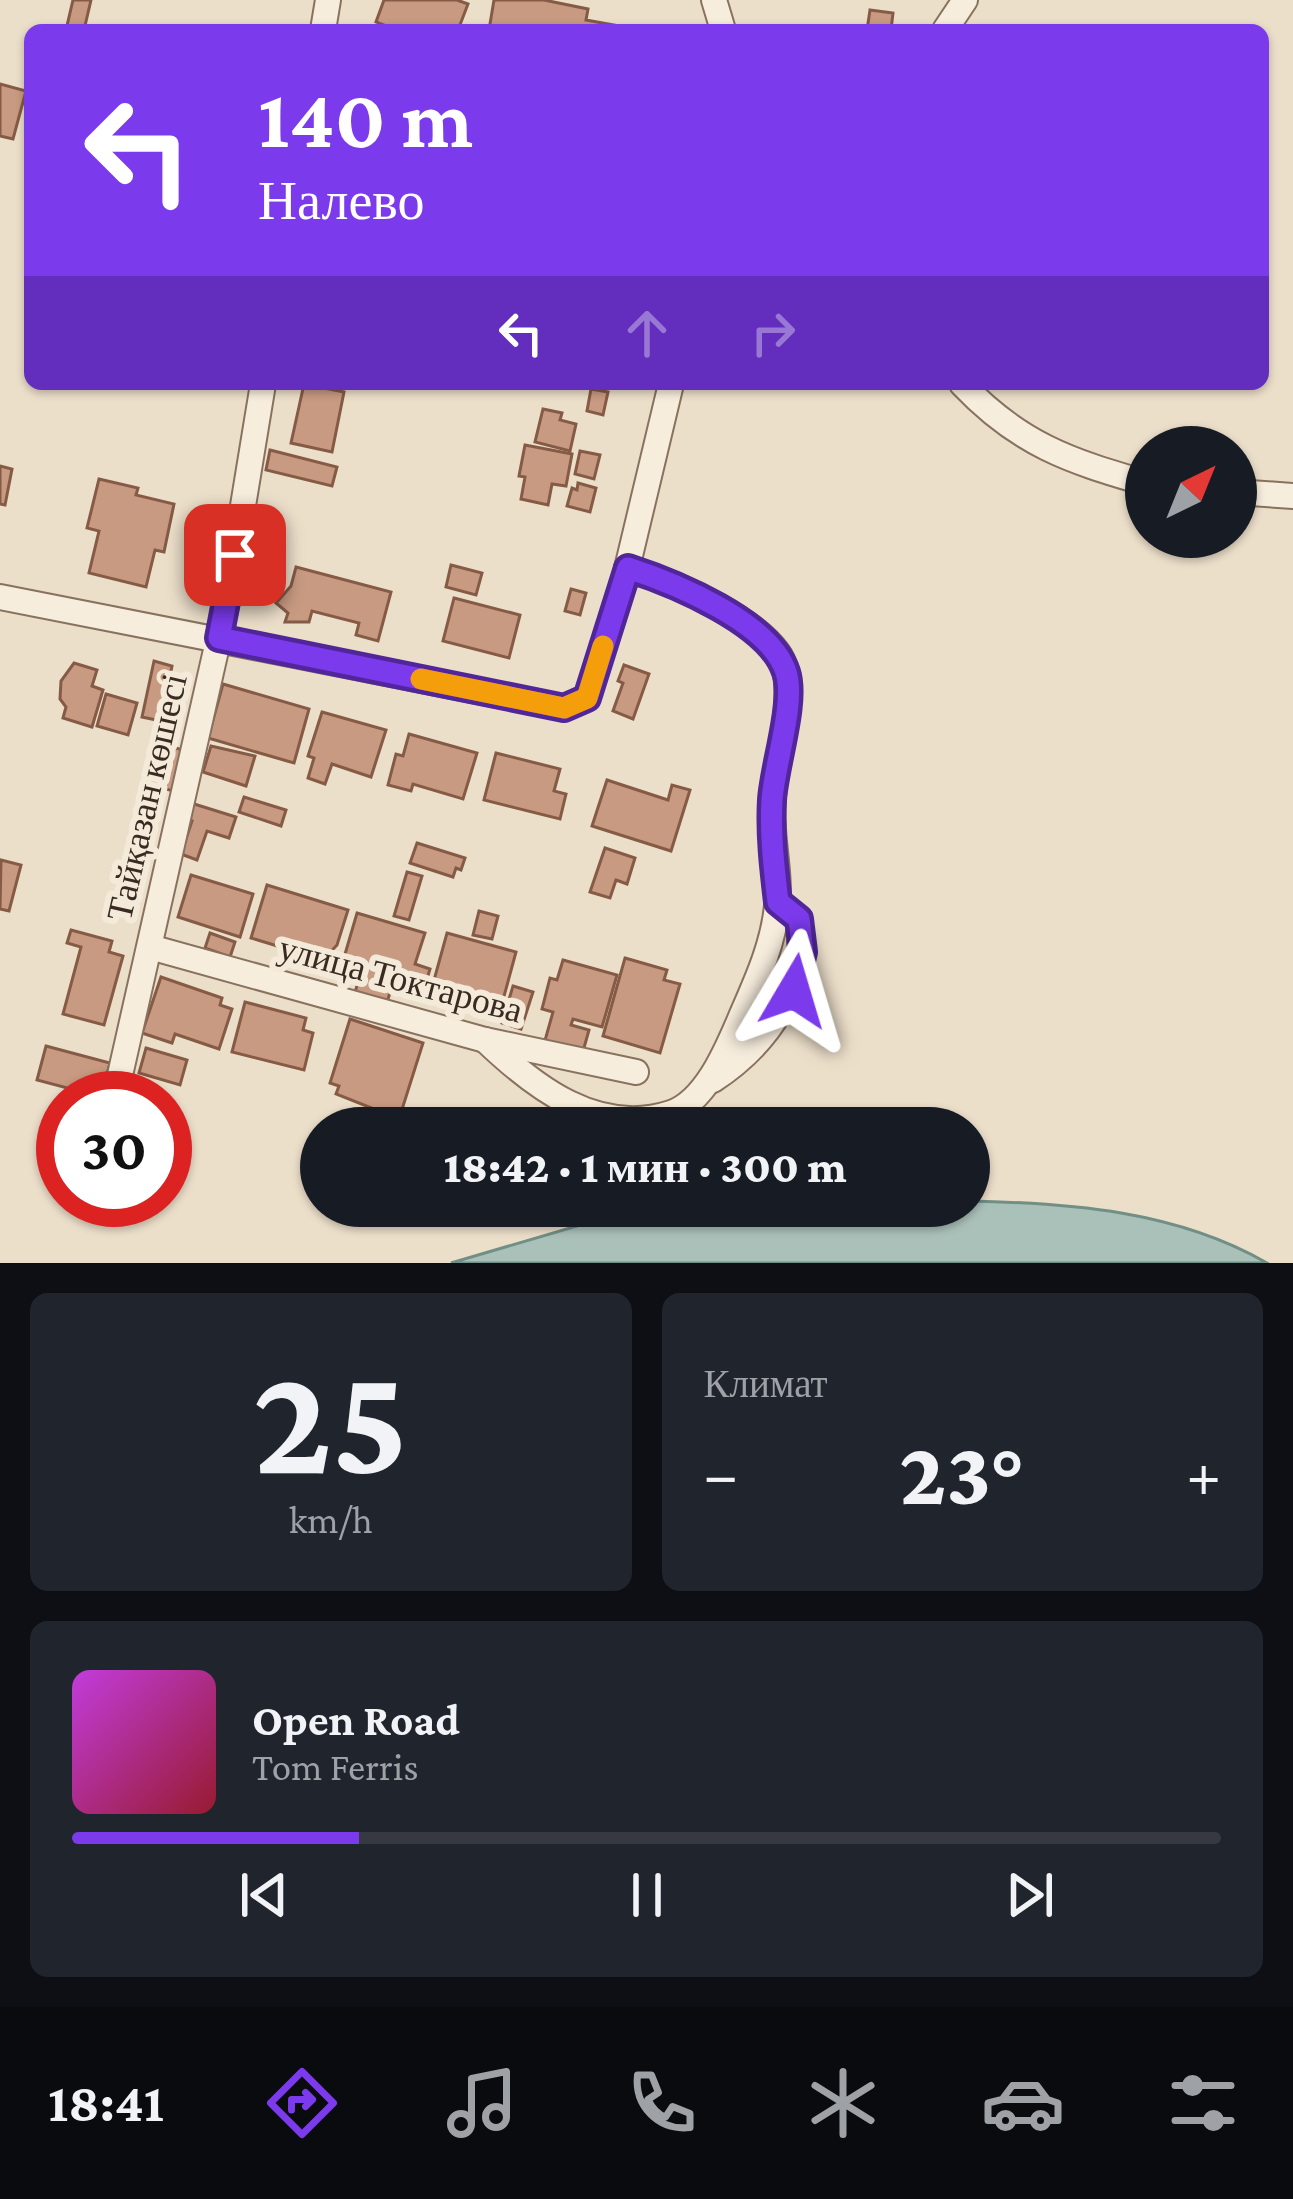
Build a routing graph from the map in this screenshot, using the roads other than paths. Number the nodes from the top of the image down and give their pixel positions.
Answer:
1 (262, 390) edge
2 (670, 390) edge
3 (969, 390) edge
4 (1125, 477) edge
5 (1257, 494) edge
6 (1293, 496) edge
7 (628, 568) junction
8 (0, 597) edge
9 (219, 638) junction
10 (778, 902) junction
11 (150, 946) junction
12 (485, 1040) junction
13 (121, 1071) edge
14 (636, 1072) dead end
15 (706, 1084) junction

1 - 9 street, Тайқазан көшесі
2 - 7 street
3 - 4 street
5 - 6 street
7 - 9 street
7 - 10 street
8 - 9 street
9 - 11 street, Тайқазан көшесі
10 - 15 street
10 - 15 street
11 - 12 street, улица Токтарова
11 - 13 street, Тайқазан көшесі
12 - 14 street, улица Токтарова
12 - 15 street

